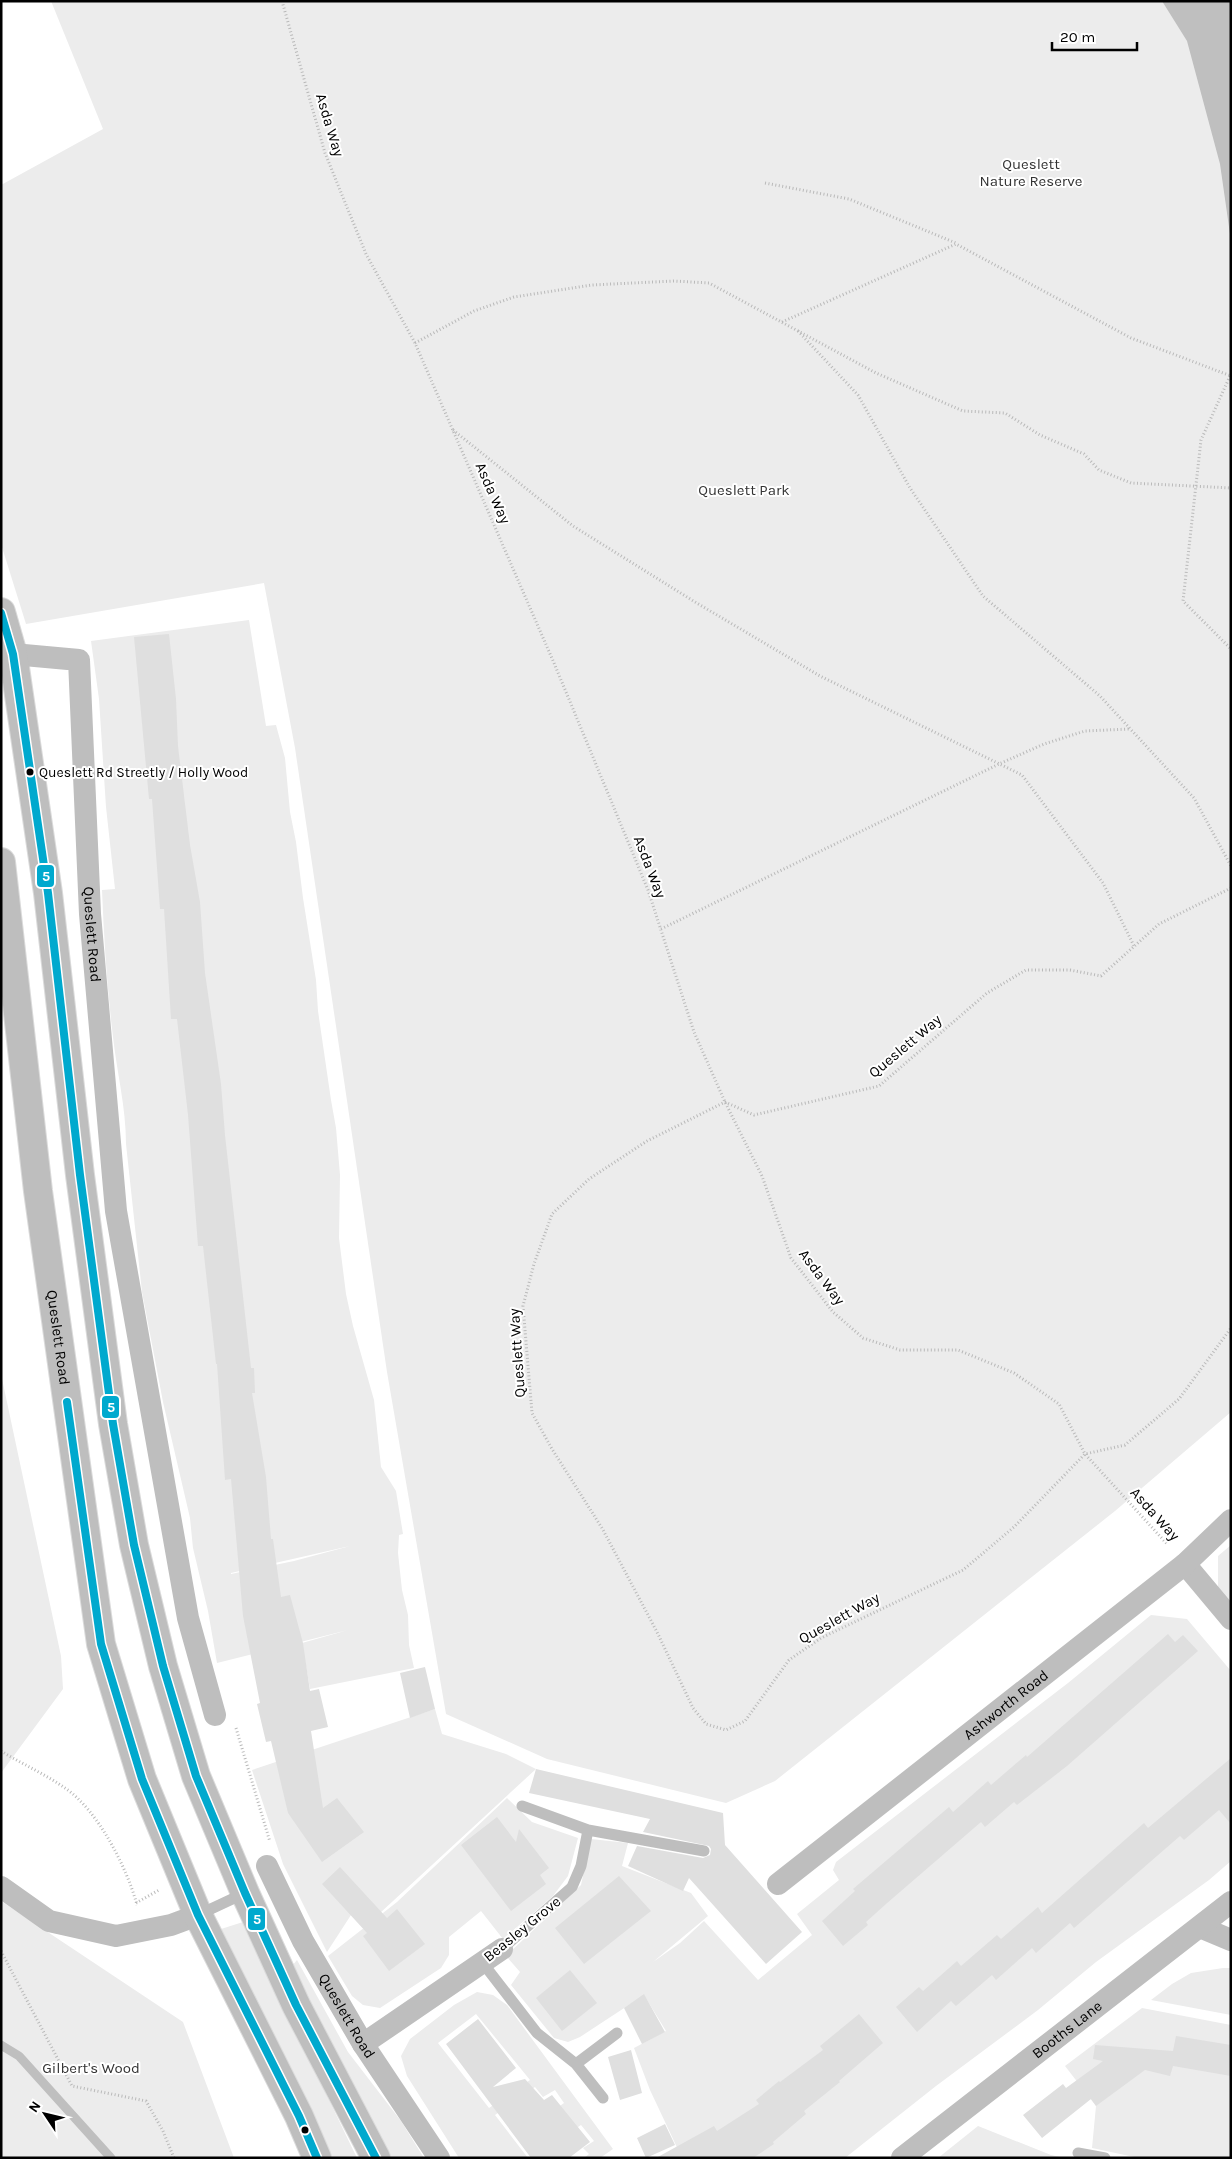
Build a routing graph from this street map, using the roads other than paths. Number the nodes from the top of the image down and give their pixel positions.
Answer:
1 (1, 612) edge
2 (12, 654) junction
3 (2, 868) edge
4 (1231, 1520) edge
5 (1185, 1564) junction
6 (1231, 1619) edge
7 (215, 1715) road end
8 (522, 1806) dead end
9 (588, 1830) junction
10 (704, 1851) dead end
11 (268, 1866) road end
12 (778, 1884) dead end
13 (1, 1887) edge
14 (245, 1893) junction
15 (1231, 1902) edge
16 (198, 1915) junction
17 (1200, 1927) junction
18 (1231, 1940) edge
19 (502, 1948) joint
20 (482, 1962) junction
21 (617, 2033) dead end
22 (363, 2044) junction
23 (576, 2064) junction
24 (604, 2098) dead end
25 (1078, 2153) dead end
26 (317, 2158) edge
27 (376, 2158) edge
28 (439, 2158) edge
29 (902, 2158) edge
30 (1105, 2158) edge

1 - 2 highway
2 - 7 street, Queslett Road
2 - 14 highway
3 - 16 highway, Queslett Road
4 - 5 street, Ashworth Road
5 - 6 street
5 - 12 street, Ashworth Road
8 - 9 lane
9 - 10 lane
9 - 19 lane, Beasley Grove
11 - 22 street, Queslett Road
13 - 16 street
14 - 16 lane
14 - 27 highway
15 - 17 street, Booths Lane
16 - 26 highway, Queslett Road
17 - 18 street
17 - 29 street, Booths Lane
19 - 20 street, Beasley Grove
20 - 22 street, Beasley Grove
20 - 23 lane
21 - 23 lane
22 - 28 street, Queslett Road
23 - 24 lane
25 - 30 lane

